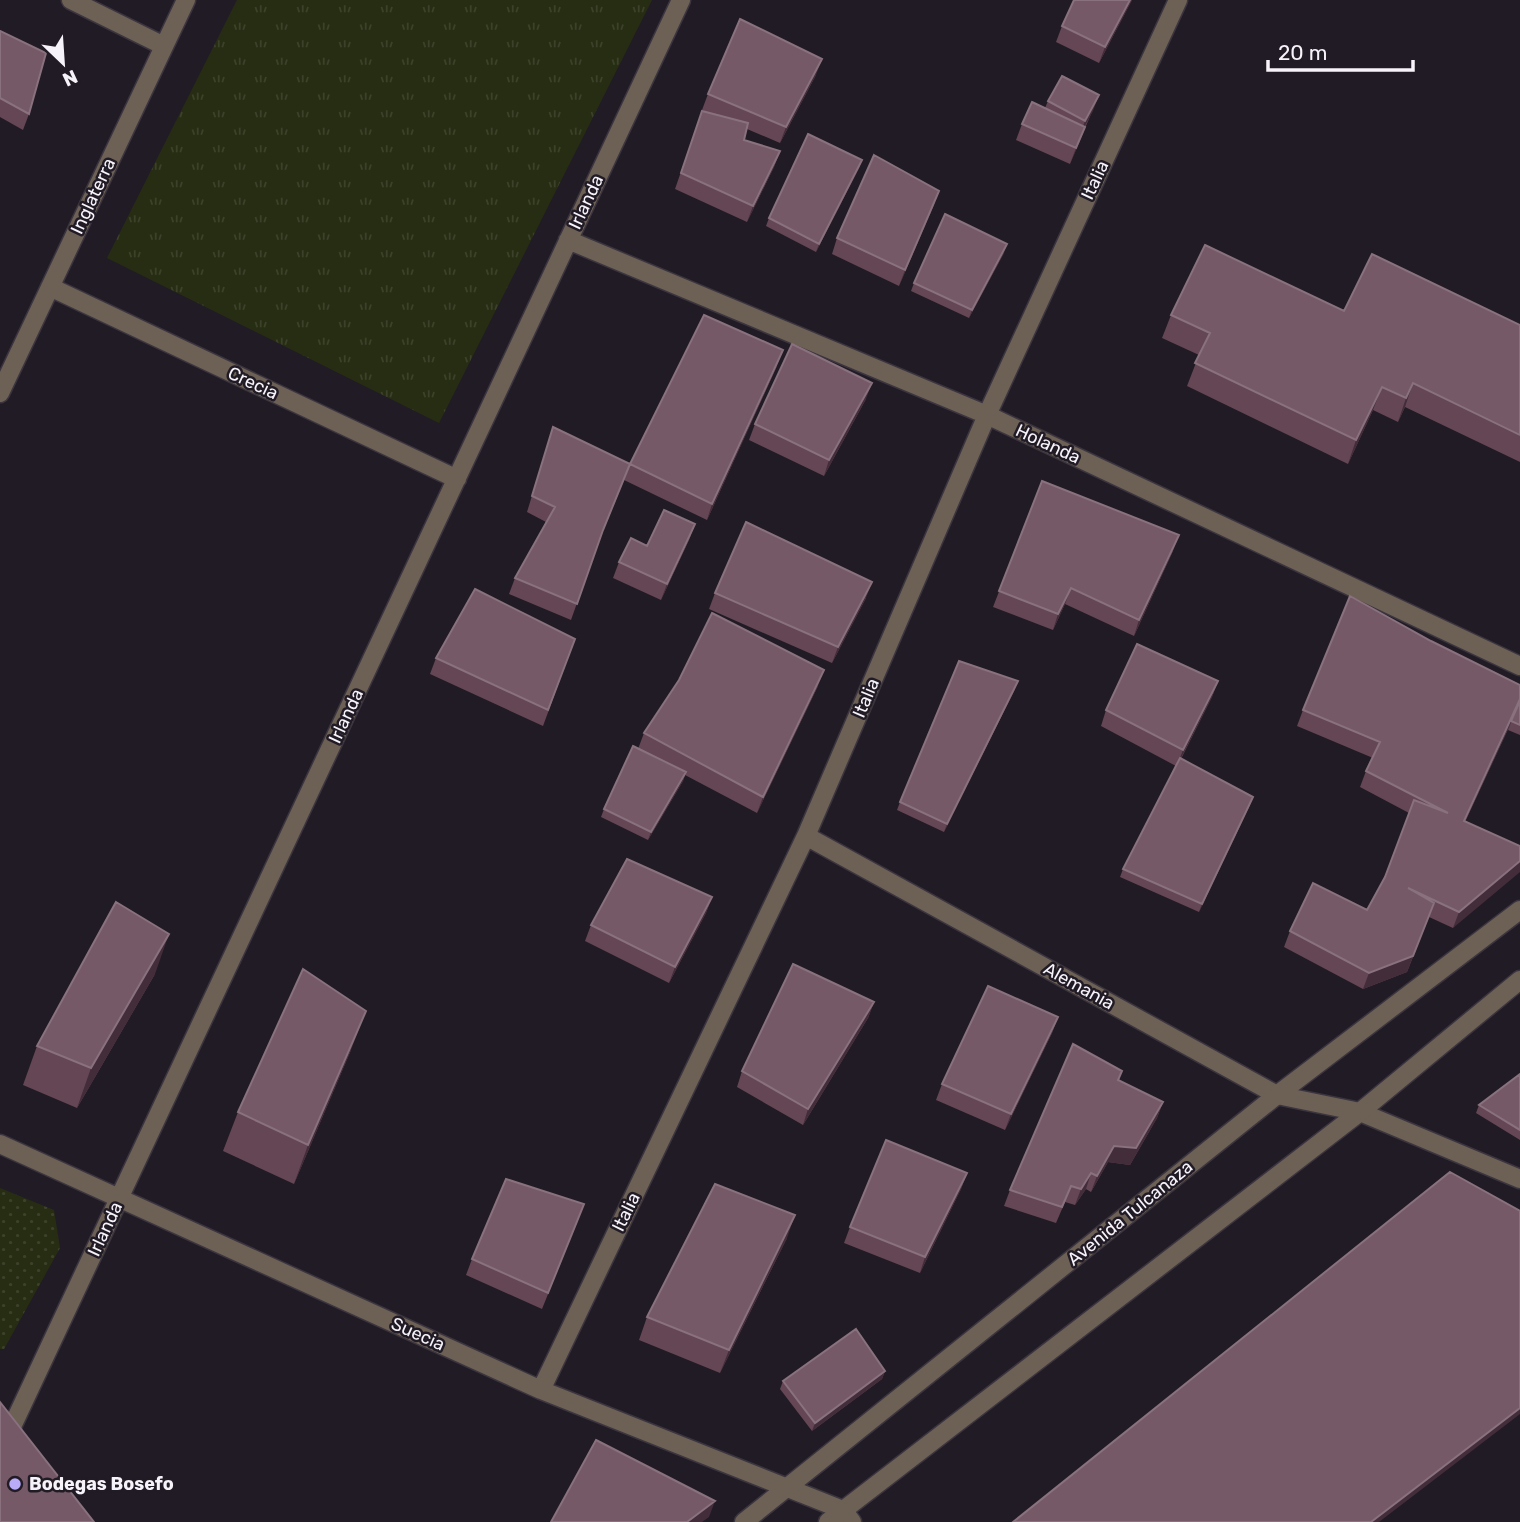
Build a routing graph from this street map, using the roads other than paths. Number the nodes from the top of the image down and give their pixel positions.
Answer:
1 (71, 0) edge
2 (186, 0) edge
3 (681, 0) edge
4 (1178, 0) edge
5 (164, 46) junction
6 (568, 240) junction
7 (50, 287) junction
8 (0, 393) edge
9 (987, 415) junction
10 (457, 479) junction
11 (1520, 666) edge
12 (806, 836) junction
13 (1520, 910) edge
14 (1520, 980) edge
15 (1277, 1095) junction
16 (1360, 1112) junction
17 (0, 1144) edge
18 (1520, 1179) edge
19 (120, 1198) junction
20 (541, 1390) junction
21 (9, 1430) edge
22 (786, 1489) junction
23 (847, 1516) edge
24 (744, 1522) edge
25 (828, 1522) edge

1 - 5 street
2 - 5 street, Inglaterra
3 - 6 street, Irlanda
4 - 9 street, Italia
5 - 7 street, Inglaterra
6 - 9 street, Holanda
6 - 10 street, Irlanda
7 - 8 street, Inglaterra
7 - 10 street, Crecia
9 - 11 street, Holanda
9 - 12 street, Italia
10 - 19 street, Irlanda
12 - 15 street, Alemania
12 - 20 street, Italia
13 - 15 street, Avenida Tulcanaza
14 - 16 street
15 - 16 street, Alemania
15 - 22 street, Avenida Tulcanaza
16 - 18 street, Alemania
16 - 23 street
17 - 19 street, Suecia
19 - 20 street, Suecia
19 - 21 street, Irlanda
20 - 22 street, Suecia
22 - 23 street, Suecia
22 - 24 street, Avenida Tulcanaza
23 - 25 street

